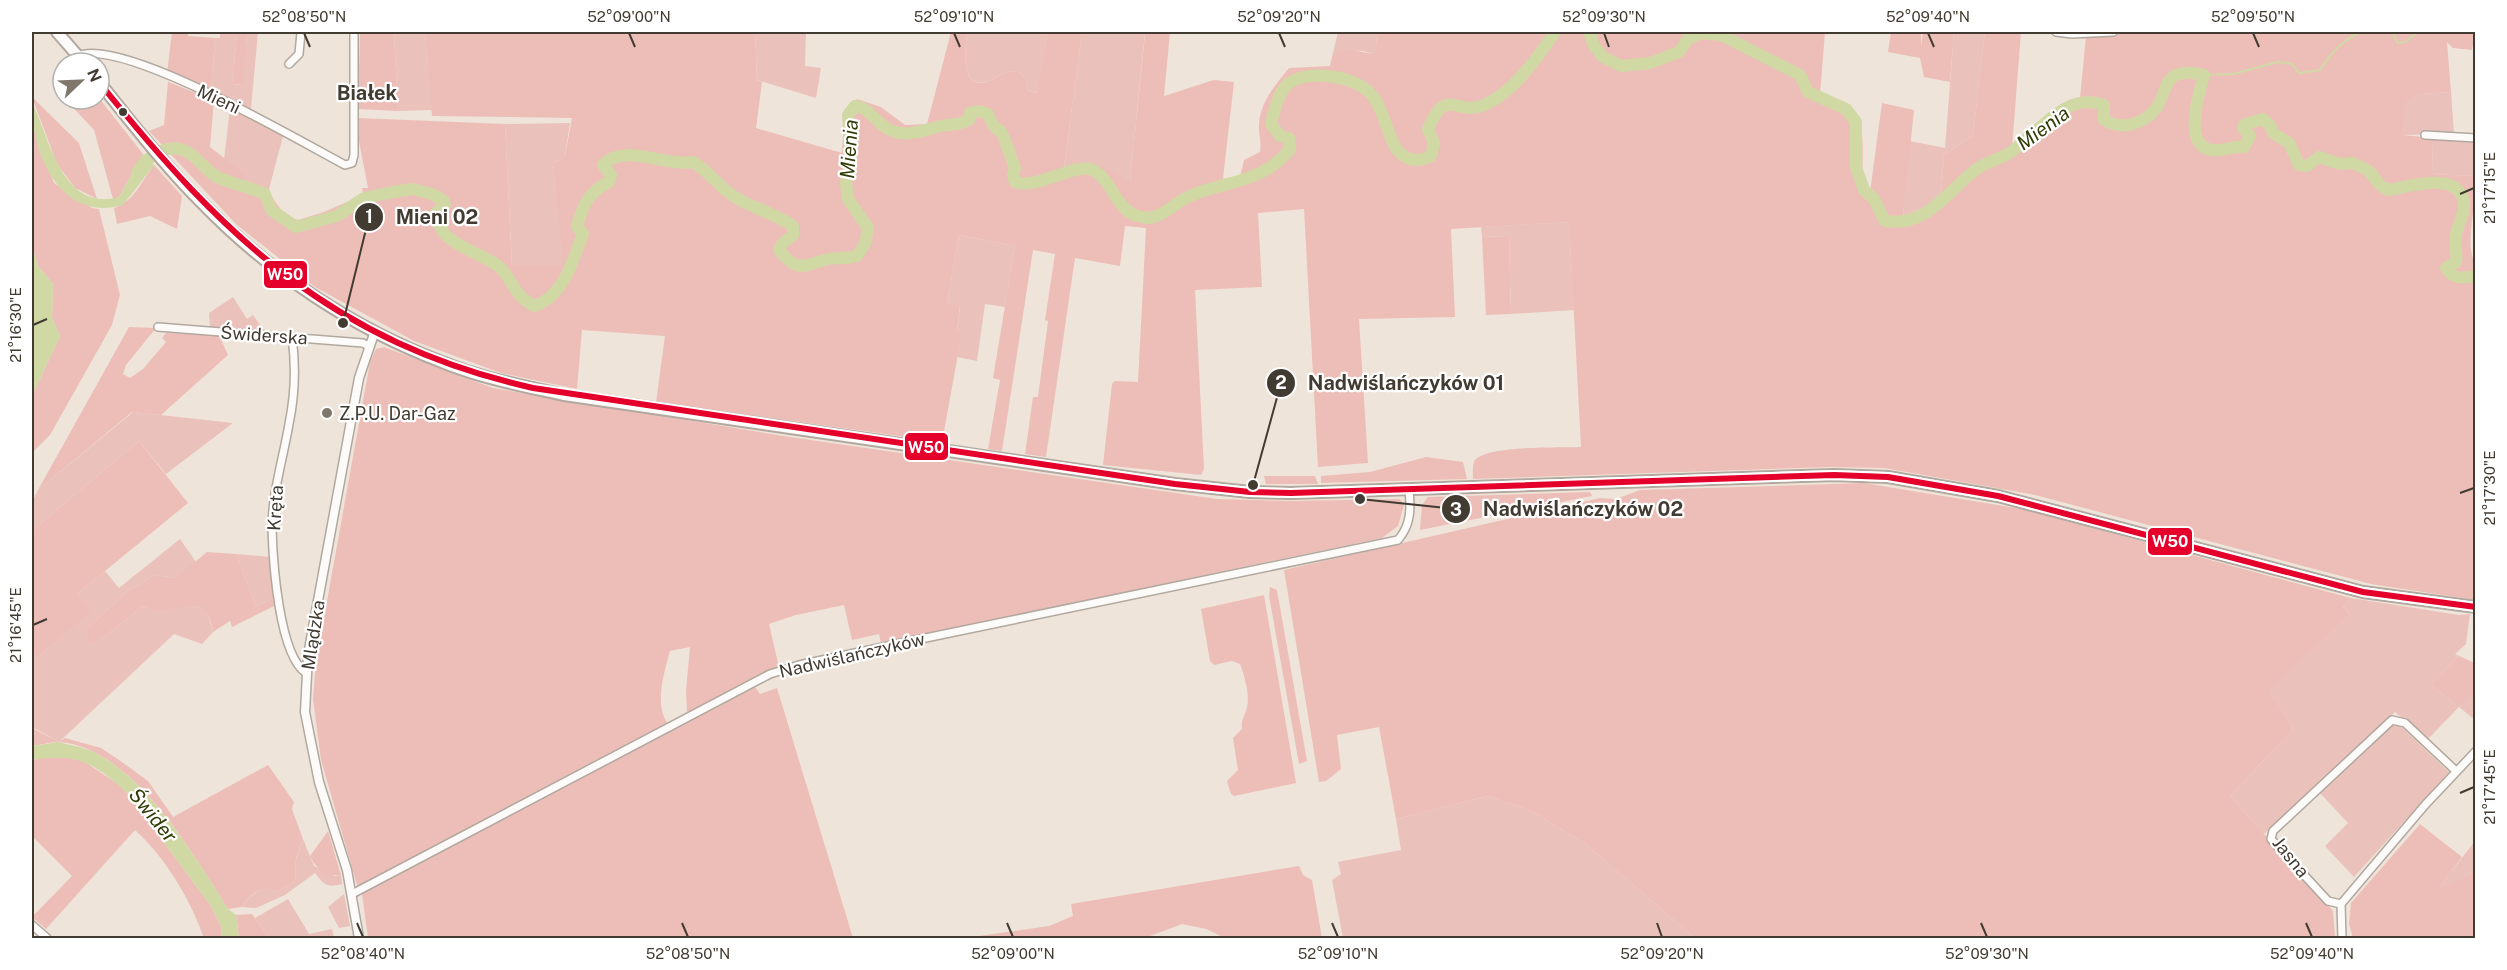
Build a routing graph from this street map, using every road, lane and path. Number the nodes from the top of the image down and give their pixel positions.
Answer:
1 (57, 32) edge
2 (301, 32) edge
3 (354, 32) edge
4 (2056, 32) edge
5 (2113, 32) edge
6 (74, 51) edge
7 (111, 56) edge
8 (289, 64) dead end
9 (111, 97) edge
10 (2425, 135) dead end
11 (2475, 138) edge
12 (158, 327) dead end
13 (375, 332) junction
14 (292, 337) junction
15 (368, 346) junction
16 (1409, 490) junction
17 (2475, 608) edge
18 (306, 673) junction
19 (2475, 751) edge
20 (2456, 771) junction
21 (352, 894) junction
22 (2341, 904) junction
23 (32, 925) edge
24 (47, 939) edge
25 (359, 939) edge
26 (2342, 939) edge

1 - 6 main road
2 - 8 street
3 - 7 street, Mieni
4 - 5 street
9 - 13 main road
10 - 11 street
12 - 14 street, Świderska
13 - 15 street, Mlądzka
13 - 16 main road
14 - 15 street, Świderska
14 - 18 street, Kręta
15 - 18 street, Mlądzka
16 - 17 main road
16 - 21 street, Nadwiślańczyków
18 - 21 street, Mlądzka
19 - 20 street
20 - 22 street
20 - 22 street, Jasna
21 - 25 street, Mlądzka
22 - 26 street
23 - 24 street

